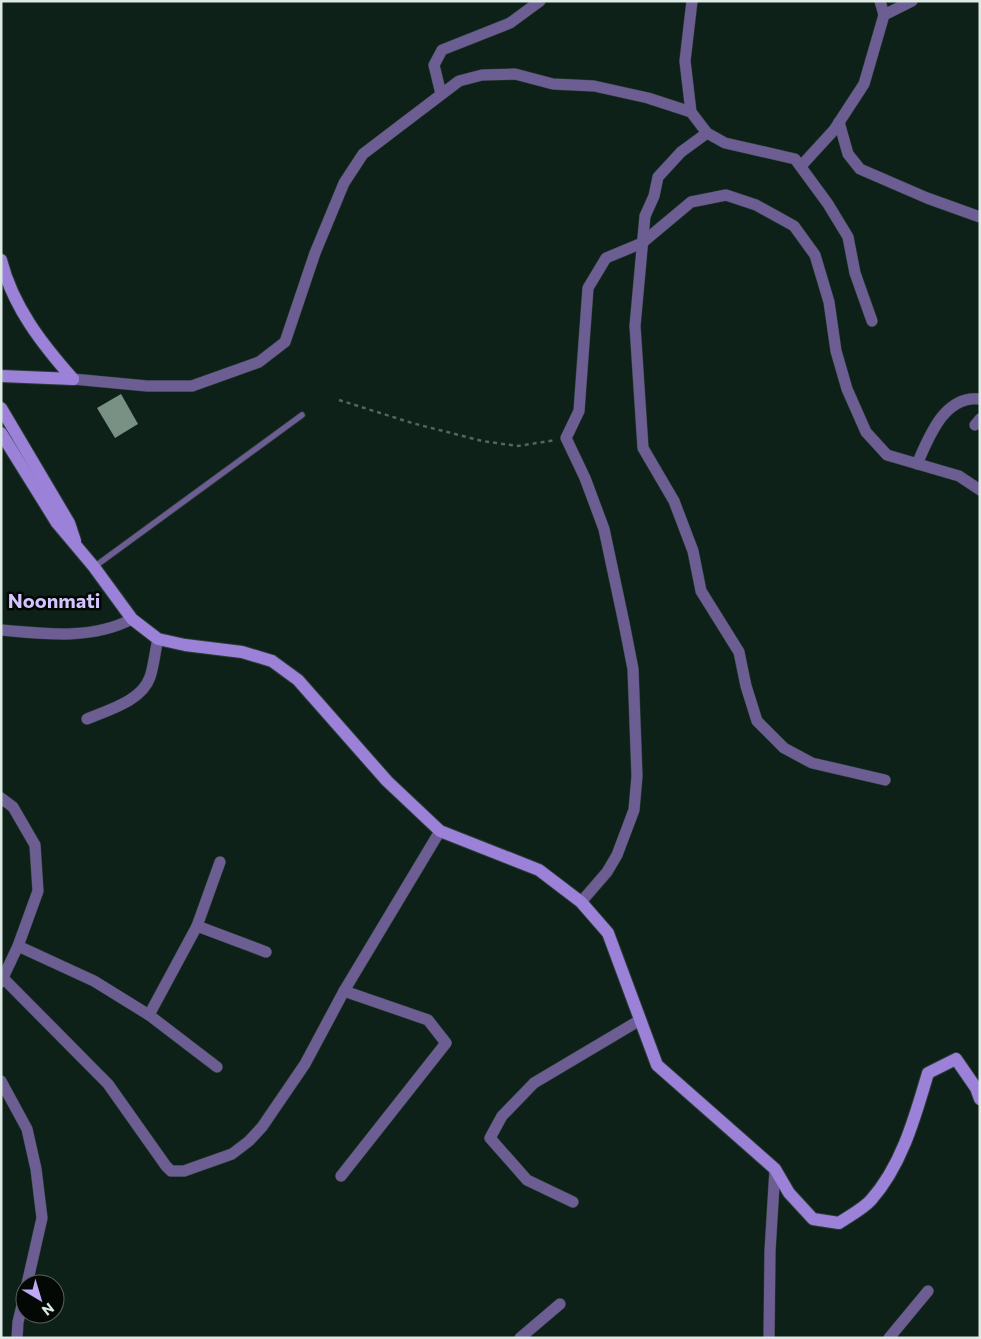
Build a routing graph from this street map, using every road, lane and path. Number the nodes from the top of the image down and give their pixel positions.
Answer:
1 (540, 1) edge
2 (692, 1) edge
3 (880, 1) edge
4 (912, 1) edge
5 (884, 15) junction
6 (441, 94) junction
7 (691, 112) junction
8 (839, 122) junction
9 (707, 133) junction
10 (801, 166) junction
11 (980, 217) edge
12 (642, 243) junction
13 (1, 260) edge
14 (872, 321) dead end
15 (1, 376) edge
16 (73, 379) junction
17 (980, 399) edge
18 (339, 400) dead end
19 (1, 408) edge
20 (302, 416) dead end
21 (1, 432) edge
22 (566, 438) junction
23 (917, 464) junction
24 (980, 490) edge
25 (77, 547) junction
26 (94, 567) junction
27 (132, 619) junction
28 (1, 630) edge
29 (158, 639) junction
30 (87, 719) dead end
31 (885, 780) dead end
32 (1, 798) edge
33 (440, 831) junction
34 (220, 862) dead end
35 (581, 902) junction
36 (197, 926) junction
37 (18, 946) junction
38 (266, 952) dead end
39 (2, 980) edge
40 (344, 991) junction
41 (149, 1015) junction
42 (640, 1020) junction
43 (217, 1067) dead end
44 (1, 1081) edge
45 (980, 1099) edge
46 (775, 1168) junction
47 (341, 1176) dead end
48 (573, 1202) dead end
49 (29, 1274) edge
50 (928, 1291) dead end
51 (560, 1304) dead end
52 (18, 1324) edge
53 (771, 1336) edge
54 (17, 1338) edge
55 (520, 1338) edge
56 (889, 1338) edge

1 - 6 street
2 - 7 street
3 - 5 street
4 - 5 street
5 - 8 street
6 - 7 street
6 - 16 street
7 - 9 street
8 - 10 street
8 - 11 street
9 - 10 street
9 - 12 street
10 - 14 street
12 - 22 street
12 - 23 street
12 - 31 street
13 - 16 street
15 - 16 street
17 - 23 street
18 - 22 path
19 - 25 street
20 - 26 lane
21 - 25 street
22 - 35 street
23 - 24 street
25 - 26 street
26 - 27 street
27 - 28 street
27 - 29 street
29 - 30 street
29 - 33 street
32 - 37 street
33 - 35 street
33 - 40 street
34 - 36 street
35 - 42 street
36 - 38 street
36 - 41 street
37 - 39 street
37 - 41 street
39 - 40 street
40 - 47 street
41 - 43 street
42 - 46 street
42 - 48 street
44 - 49 street
45 - 46 street
46 - 53 street
50 - 56 street
51 - 55 street
52 - 54 street

